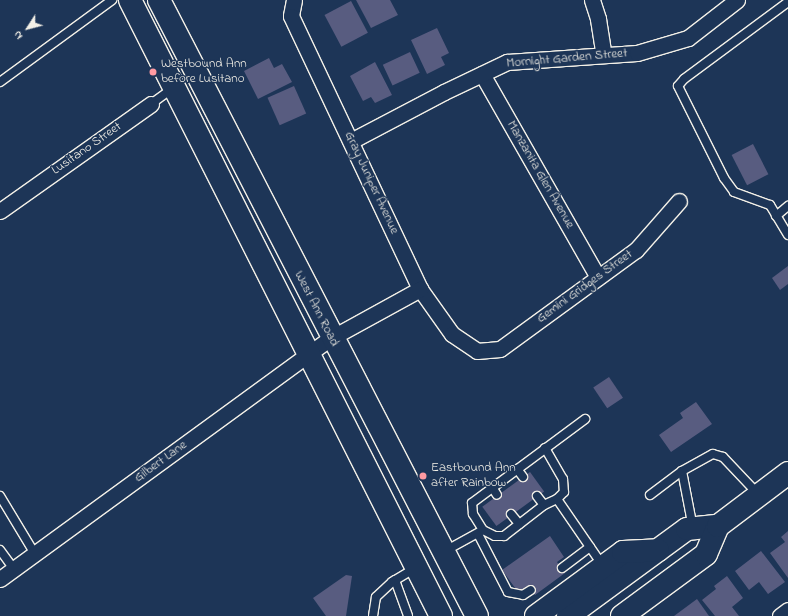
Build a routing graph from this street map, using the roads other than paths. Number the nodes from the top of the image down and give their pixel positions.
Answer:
1 (112, 0) edge
2 (130, 0) edge
3 (159, 0) edge
4 (294, 0) edge
5 (592, 0) edge
6 (737, 0) edge
7 (788, 2) edge
8 (604, 55) junction
9 (482, 74) junction
10 (0, 82) edge
11 (174, 87) junction
12 (151, 104) joint
13 (351, 141) junction
14 (679, 201) dead end
15 (788, 206) edge
16 (0, 211) edge
17 (776, 216) junction
18 (788, 235) edge
19 (598, 277) junction
20 (420, 289) junction
21 (321, 346) junction
22 (477, 351) joint
23 (585, 419) dead end
24 (545, 448) junction
25 (517, 469) junction
26 (682, 471) junction
27 (788, 473) edge
28 (523, 477) dead end
29 (492, 488) junction
30 (497, 495) dead end
31 (759, 495) junction
32 (0, 496) edge
33 (537, 496) dead end
34 (650, 496) dead end
35 (557, 499) junction
36 (544, 505) junction
37 (511, 514) dead end
38 (519, 524) junction
39 (718, 526) junction
40 (694, 529) junction
41 (481, 532) junction
42 (590, 547) junction
43 (0, 550) edge
44 (444, 552) junction
45 (35, 554) junction
46 (416, 567) junction
47 (562, 568) dead end
48 (14, 569) junction
49 (609, 574) junction
50 (0, 579) edge
51 (395, 580) junction
52 (531, 590) dead end
53 (788, 610) edge
54 (372, 616) edge
55 (408, 616) edge
56 (440, 616) edge
57 (477, 616) edge
58 (536, 616) edge
59 (568, 616) edge
60 (622, 616) edge
61 (780, 616) edge

1 - 10 lane
2 - 11 main road, West Ann Road
3 - 21 main road, West Ann Road
4 - 13 street, Gray Juniper Avenue
5 - 8 street
6 - 8 street, Mornight Garden Street
7 - 17 lane
8 - 9 street, Mornight Garden Street
9 - 13 street, Mornight Garden Street
9 - 19 street, Manzanita Glen Avenue
11 - 12 lane, Lusitano Street
11 - 21 main road, West Ann Road
12 - 16 street, Lusitano Street
13 - 20 street, Gray Juniper Avenue
14 - 19 street, Gemini Gridges Street
15 - 17 lane
17 - 18 lane
19 - 22 street, Gemini Gridges Street
20 - 21 street, Gilbert Lane
20 - 22 street, Gray Juniper Avenue
21 - 44 main road, West Ann Road
21 - 45 street, Gilbert Lane
21 - 46 main road, West Ann Road
23 - 24 lane
24 - 25 lane
24 - 35 lane
25 - 28 lane
25 - 29 lane
26 - 31 lane
26 - 34 lane
26 - 40 lane
27 - 31 main road
29 - 30 lane
29 - 41 lane
31 - 39 main road
32 - 45 lane
33 - 36 lane
35 - 36 lane
35 - 42 lane
36 - 38 lane
37 - 38 lane
38 - 41 lane
39 - 40 main road
39 - 60 main road
40 - 49 main road
41 - 44 lane
41 - 52 lane
42 - 47 lane
42 - 49 lane
43 - 48 lane
44 - 57 main road, West Ann Road
45 - 48 street, Gilbert Lane
46 - 51 lane
46 - 56 main road, West Ann Road
48 - 50 street, Gilbert Lane
49 - 58 main road
49 - 59 main road
51 - 54 lane
51 - 55 lane
53 - 61 street

